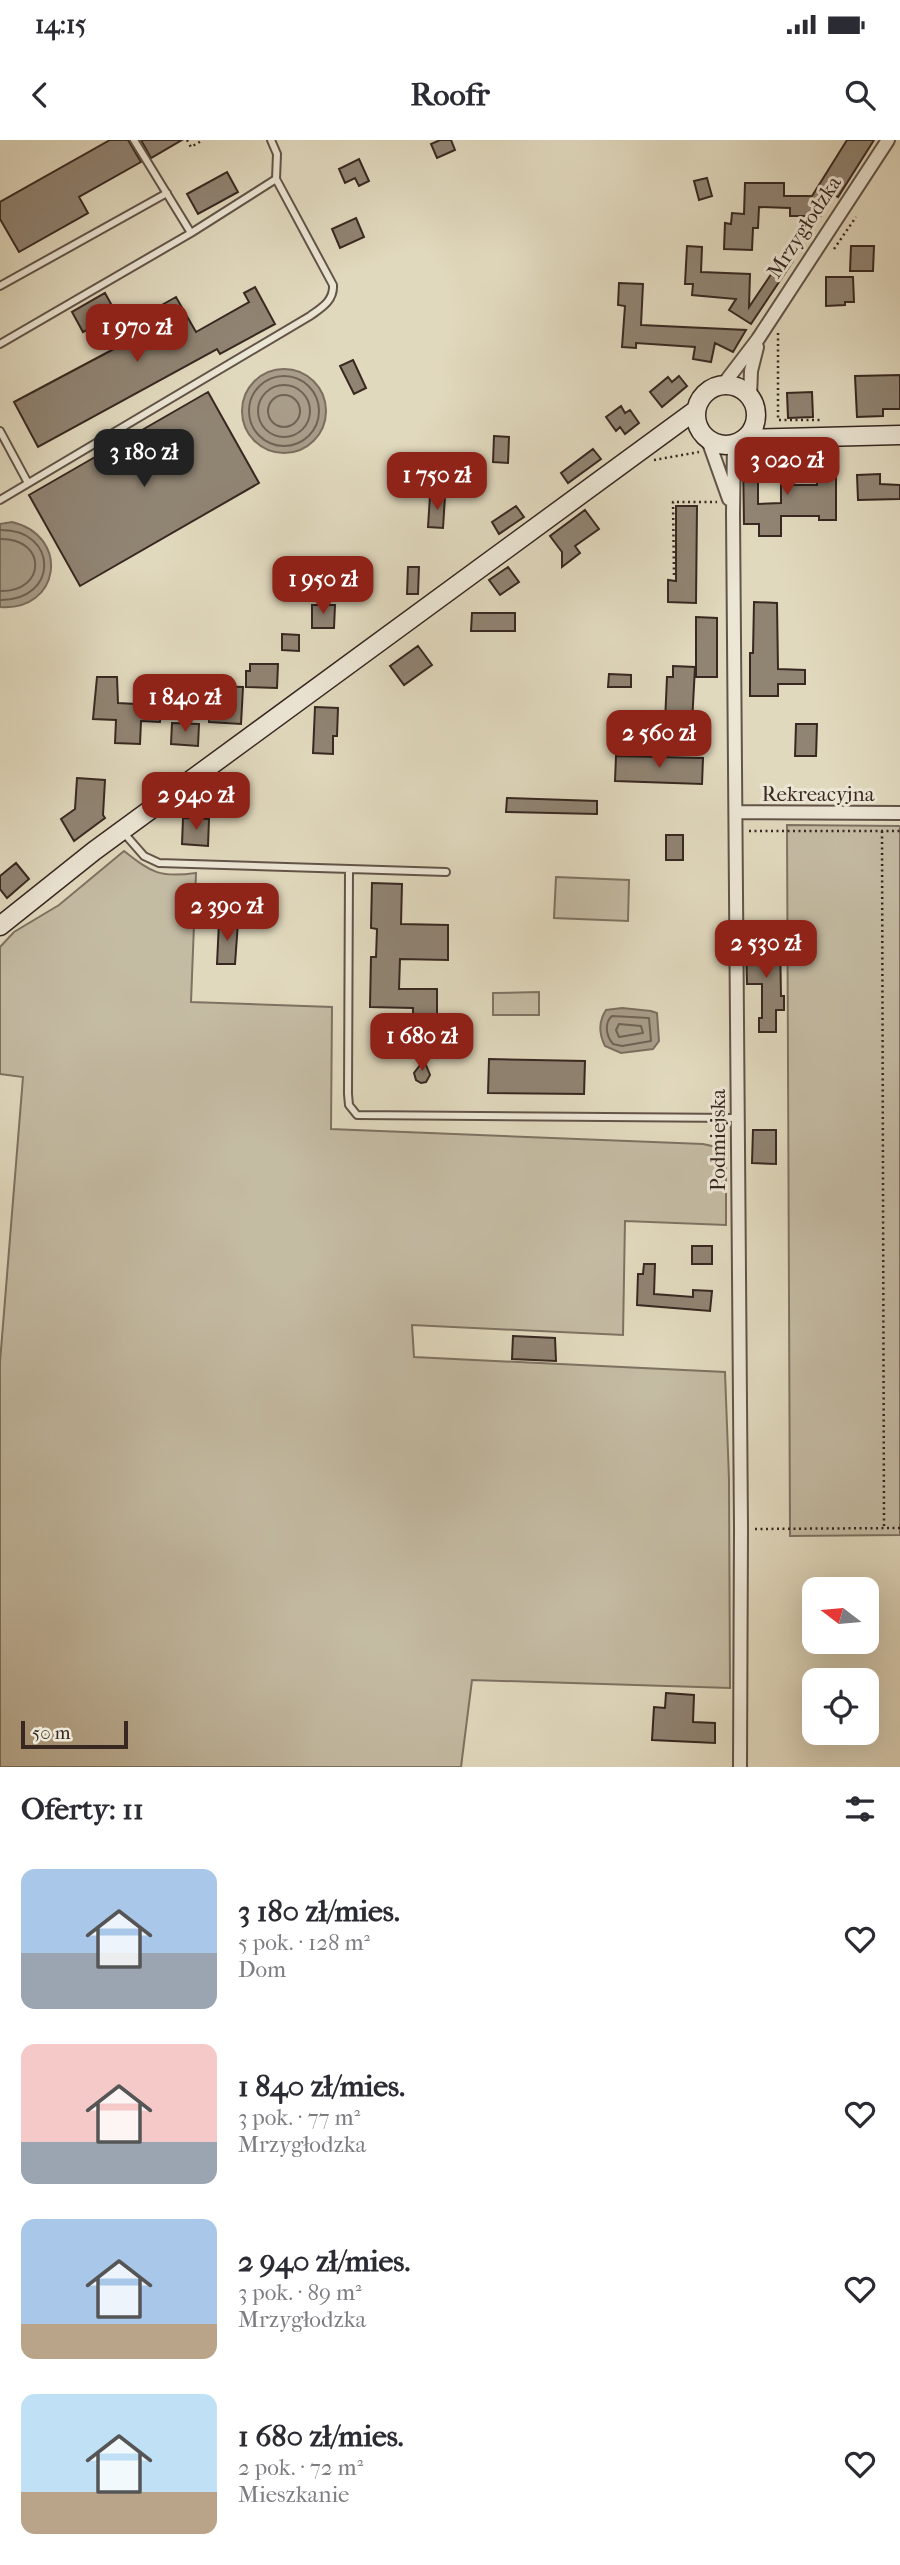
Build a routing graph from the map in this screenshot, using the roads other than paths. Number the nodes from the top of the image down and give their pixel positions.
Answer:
1 (134, 140) edge
2 (271, 140) edge
3 (279, 140) edge
4 (888, 140) edge
5 (277, 154) junction
6 (276, 179) junction
7 (167, 193) junction
8 (191, 233) junction
9 (0, 286) edge
10 (758, 340) junction
11 (0, 344) edge
12 (718, 381) junction
13 (750, 397) junction
14 (690, 406) junction
15 (756, 417) junction
16 (0, 431) edge
17 (900, 435) edge
18 (705, 437) junction
19 (803, 437) junction
20 (740, 441) junction
21 (646, 447) junction
22 (28, 483) junction
23 (0, 500) edge
24 (733, 513) junction
25 (736, 812) junction
26 (900, 813) edge
27 (122, 831) junction
28 (349, 870) junction
29 (446, 872) dead end
30 (0, 926) edge
31 (737, 1118) junction
32 (740, 1767) edge

1 - 7 lane
2 - 5 lane
3 - 5 lane
4 - 10 street, Mrzygłodzka
5 - 6 lane
6 - 8 lane
6 - 22 lane
7 - 8 lane
7 - 9 lane
8 - 11 lane
10 - 12 street, Mrzygłodzka
10 - 13 street, Mrzygłodzka
12 - 13 street
12 - 14 street
13 - 15 street
14 - 18 street
14 - 21 street
15 - 19 street
15 - 20 street
16 - 22 lane
17 - 19 street
18 - 20 street
18 - 21 street
18 - 24 street, Podmiejska
19 - 20 street
20 - 24 street, Podmiejska
21 - 27 street
22 - 23 lane
24 - 25 street, Podmiejska
25 - 26 street, Rekreacyjna
25 - 31 street, Podmiejska
27 - 28 lane
27 - 30 street
28 - 29 lane
28 - 31 lane
31 - 32 street, Podmiejska

